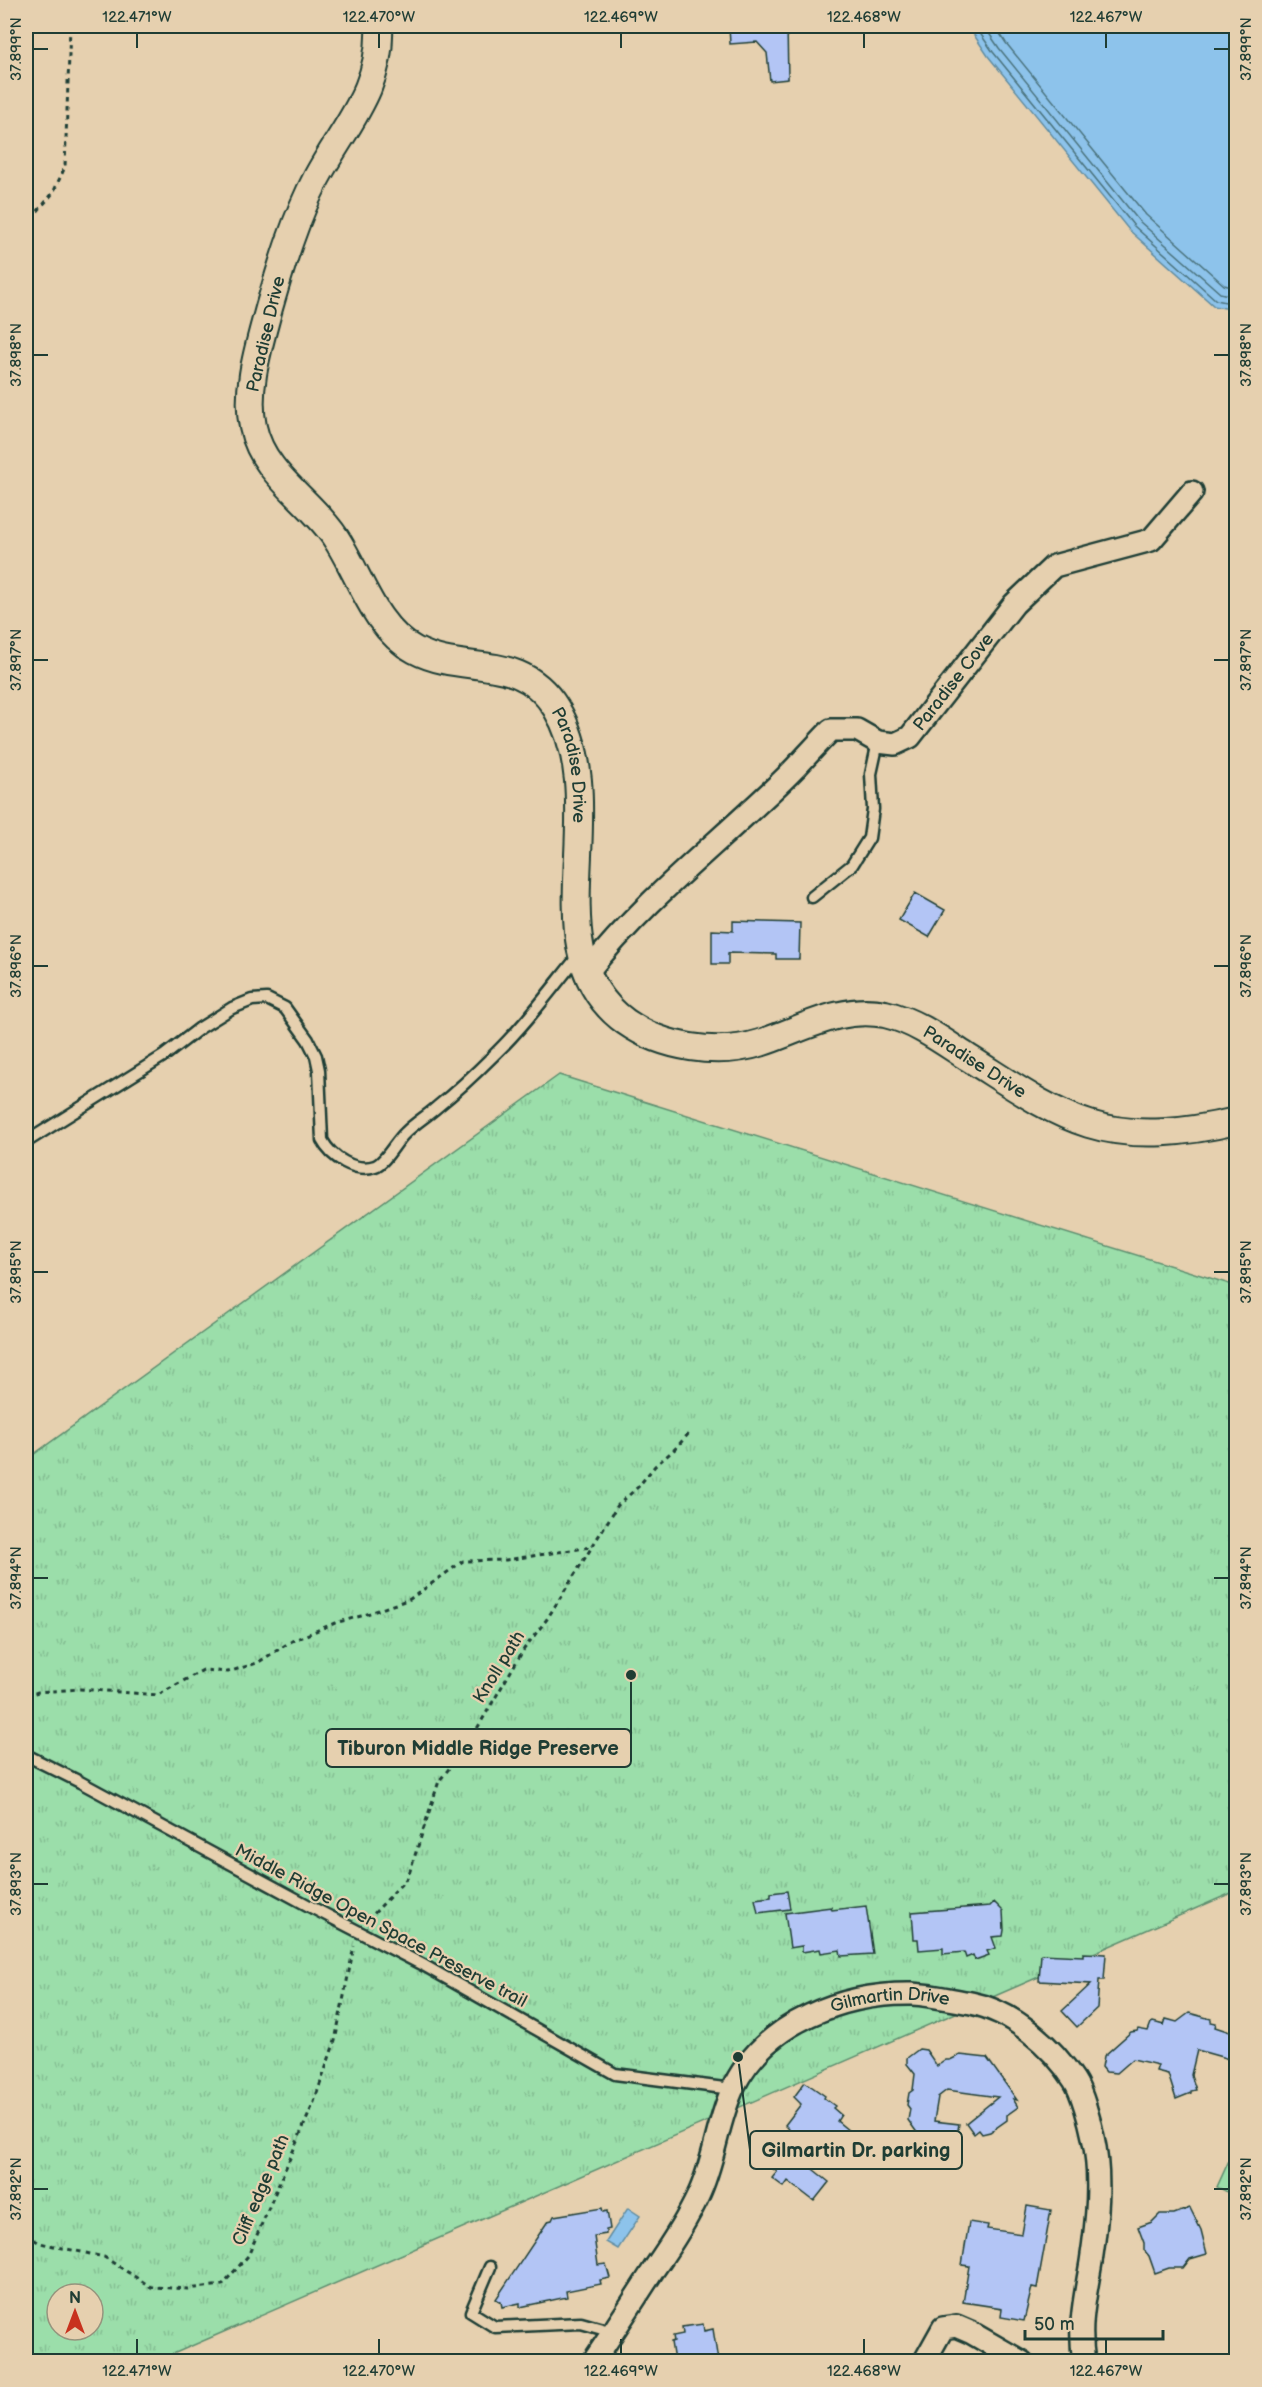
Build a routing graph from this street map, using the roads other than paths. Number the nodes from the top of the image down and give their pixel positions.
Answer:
1 (379, 26) edge
2 (1192, 492) dead end
3 (878, 742) junction
4 (812, 897) dead end
5 (584, 964) junction
6 (1236, 1121) edge
7 (26, 1142) edge
8 (26, 1755) edge
9 (732, 2090) junction
10 (490, 2268) dead end
11 (613, 2332) junction
12 (593, 2361) edge
13 (924, 2361) edge
14 (1022, 2361) edge
15 (1084, 2361) edge

1 - 5 street, Paradise Drive
2 - 3 street, Paradise Cove
3 - 4 lane
3 - 5 street
5 - 6 street, Paradise Drive
5 - 7 lane
8 - 9 lane, Middle Ridge Open Space Preserve trail
9 - 11 street, Gilmartin Drive
9 - 15 street, Gilmartin Drive
10 - 11 lane
11 - 12 street, Gilmartin Drive
13 - 14 street

